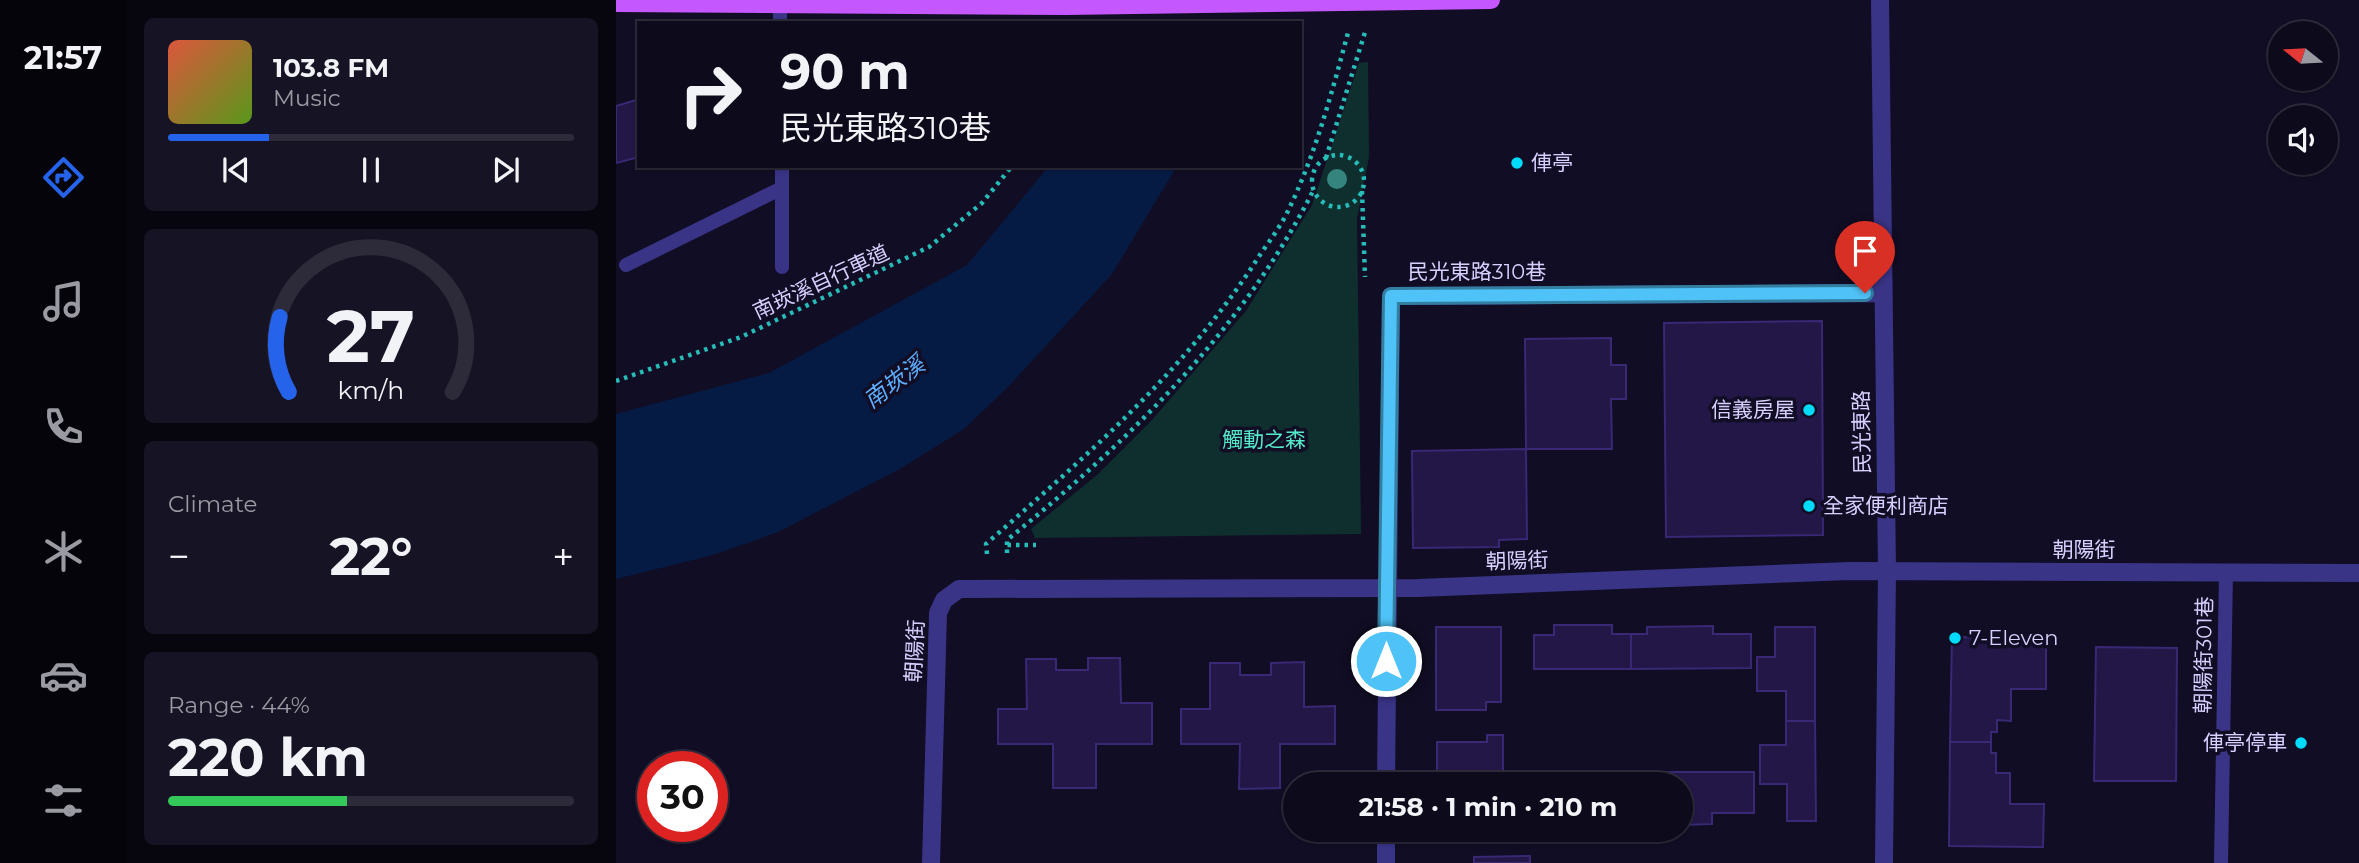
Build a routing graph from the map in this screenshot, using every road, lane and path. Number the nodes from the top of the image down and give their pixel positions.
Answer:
1 (1490, 0) edge
2 (1880, 0) edge
3 (1084, 3) edge
4 (616, 4) edge
5 (780, 14) edge
6 (1349, 29) dead end
7 (1366, 29) dead end
8 (1326, 159) junction
9 (782, 168) edge
10 (1010, 168) edge
11 (782, 188) junction
12 (1314, 189) junction
13 (1362, 189) junction
14 (626, 265) dead end
15 (782, 267) dead end
16 (1365, 277) dead end
17 (1883, 293) junction
18 (616, 381) edge
19 (1007, 545) junction
20 (1036, 545) dead end
21 (987, 554) dead end
22 (1007, 554) dead end
23 (1887, 572) junction
24 (2226, 573) junction
25 (2359, 573) edge
26 (1386, 587) junction
27 (1386, 772) edge
28 (1386, 842) edge
29 (930, 863) edge
30 (1386, 863) edge
31 (1884, 863) edge
32 (2221, 863) edge

1 - 3 main road
2 - 17 street, 民光東路
3 - 5 main road
4 - 5 main road
6 - 21 path
7 - 8 path
8 - 12 path
8 - 13 path
9 - 11 lane
10 - 18 path, 南崁溪自行車道
11 - 14 lane
11 - 15 lane
12 - 13 path
12 - 19 path
13 - 16 path
17 - 23 street, 民光東路
17 - 26 street, 民光東路310巷
19 - 20 path
19 - 22 path
23 - 24 street, 朝陽街
23 - 26 street, 朝陽街
23 - 31 street, 民光東路
24 - 25 street, 朝陽街
24 - 32 lane, 朝陽街301巷
26 - 27 street, 民光東路310巷
26 - 29 street, 朝陽街
28 - 30 street

